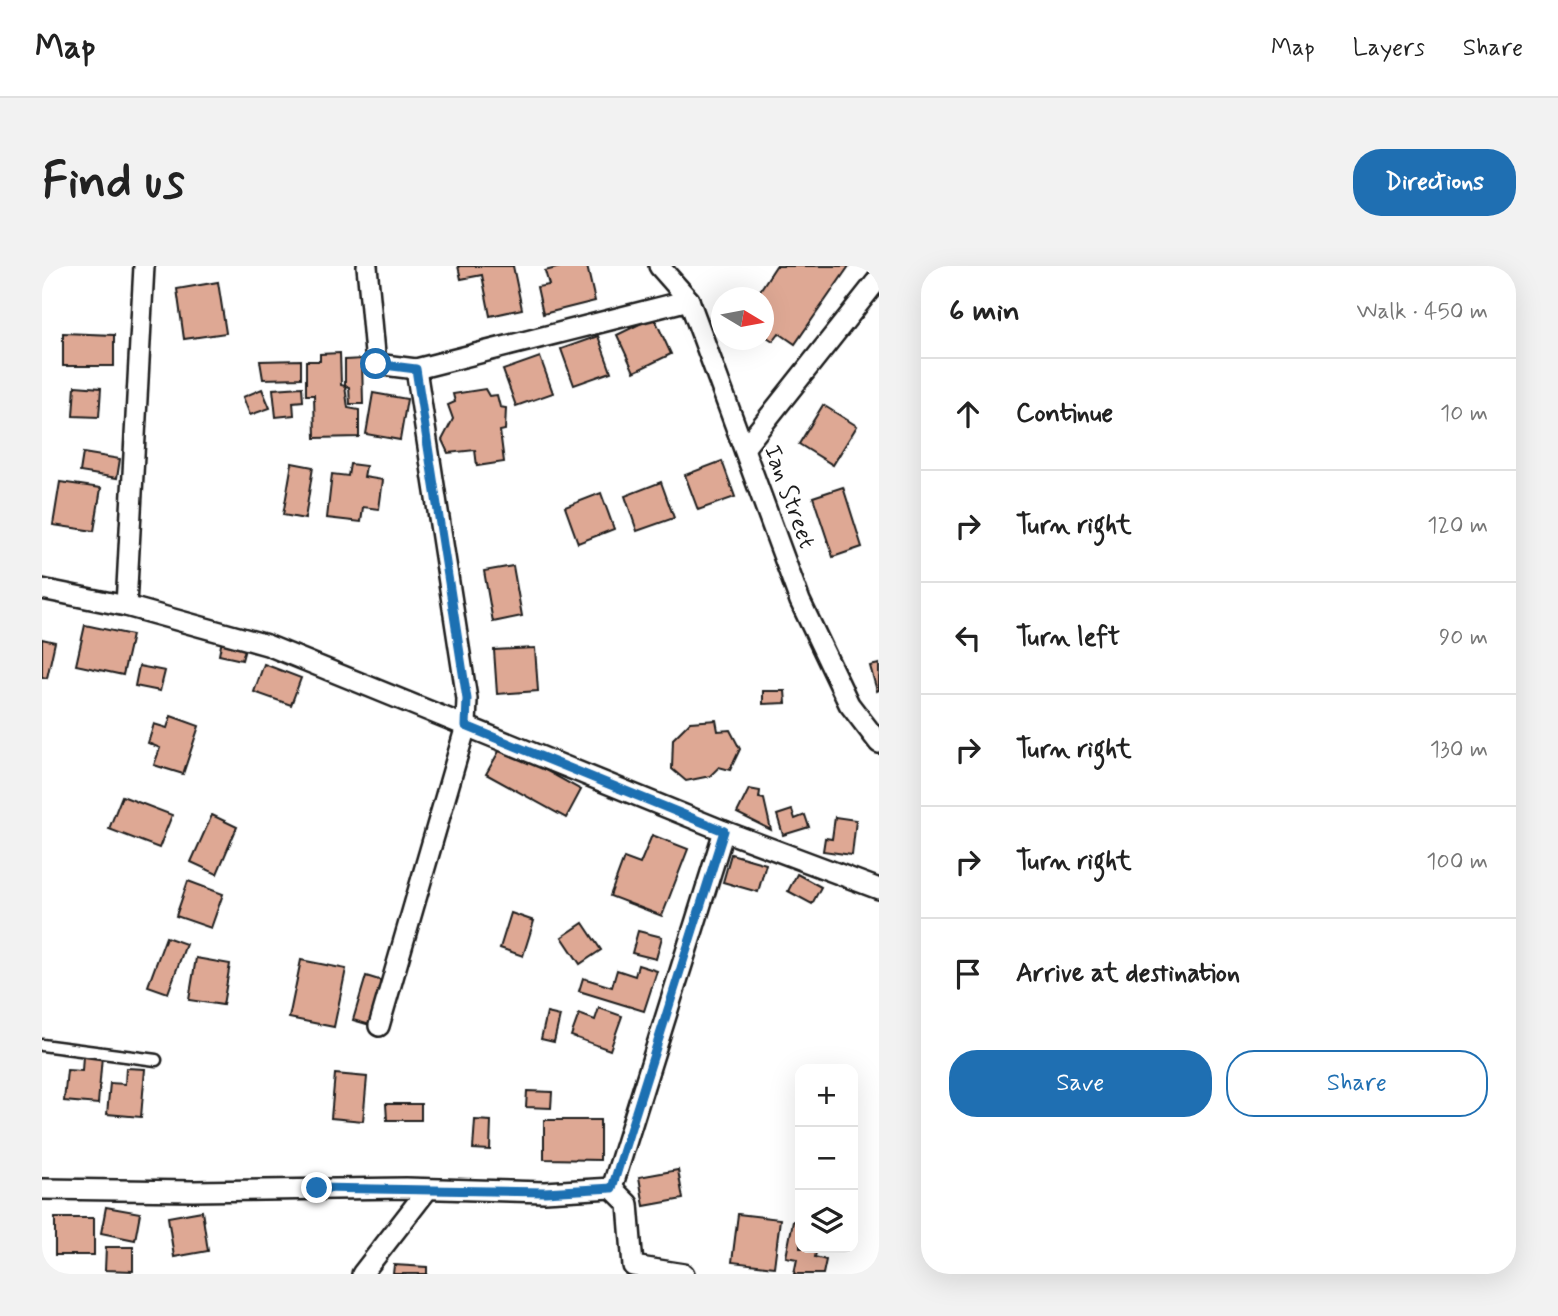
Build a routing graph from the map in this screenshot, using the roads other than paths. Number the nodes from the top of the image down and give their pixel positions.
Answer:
1 (144, 266) edge
2 (368, 266) edge
3 (659, 266) edge
4 (879, 278) edge
5 (689, 300) junction
6 (416, 369) junction
7 (745, 447) junction
8 (42, 589) edge
9 (126, 606) junction
10 (466, 726) junction
11 (879, 743) edge
12 (724, 831) junction
13 (879, 889) edge
14 (379, 1026) dead end
15 (42, 1045) edge
16 (156, 1060) dead end
17 (612, 1188) junction
18 (42, 1189) edge
19 (428, 1189) junction
20 (362, 1274) edge
21 (684, 1274) edge

1 - 9 street
2 - 6 street
3 - 5 street, Ian Street
4 - 7 street
5 - 6 street
5 - 7 street, Ian Street
6 - 10 street
7 - 11 street, Ian Street
8 - 9 street
9 - 10 street
10 - 12 street
10 - 14 street
12 - 13 street
12 - 17 street
15 - 16 lane
17 - 19 street
17 - 21 street
18 - 19 street
19 - 20 street

